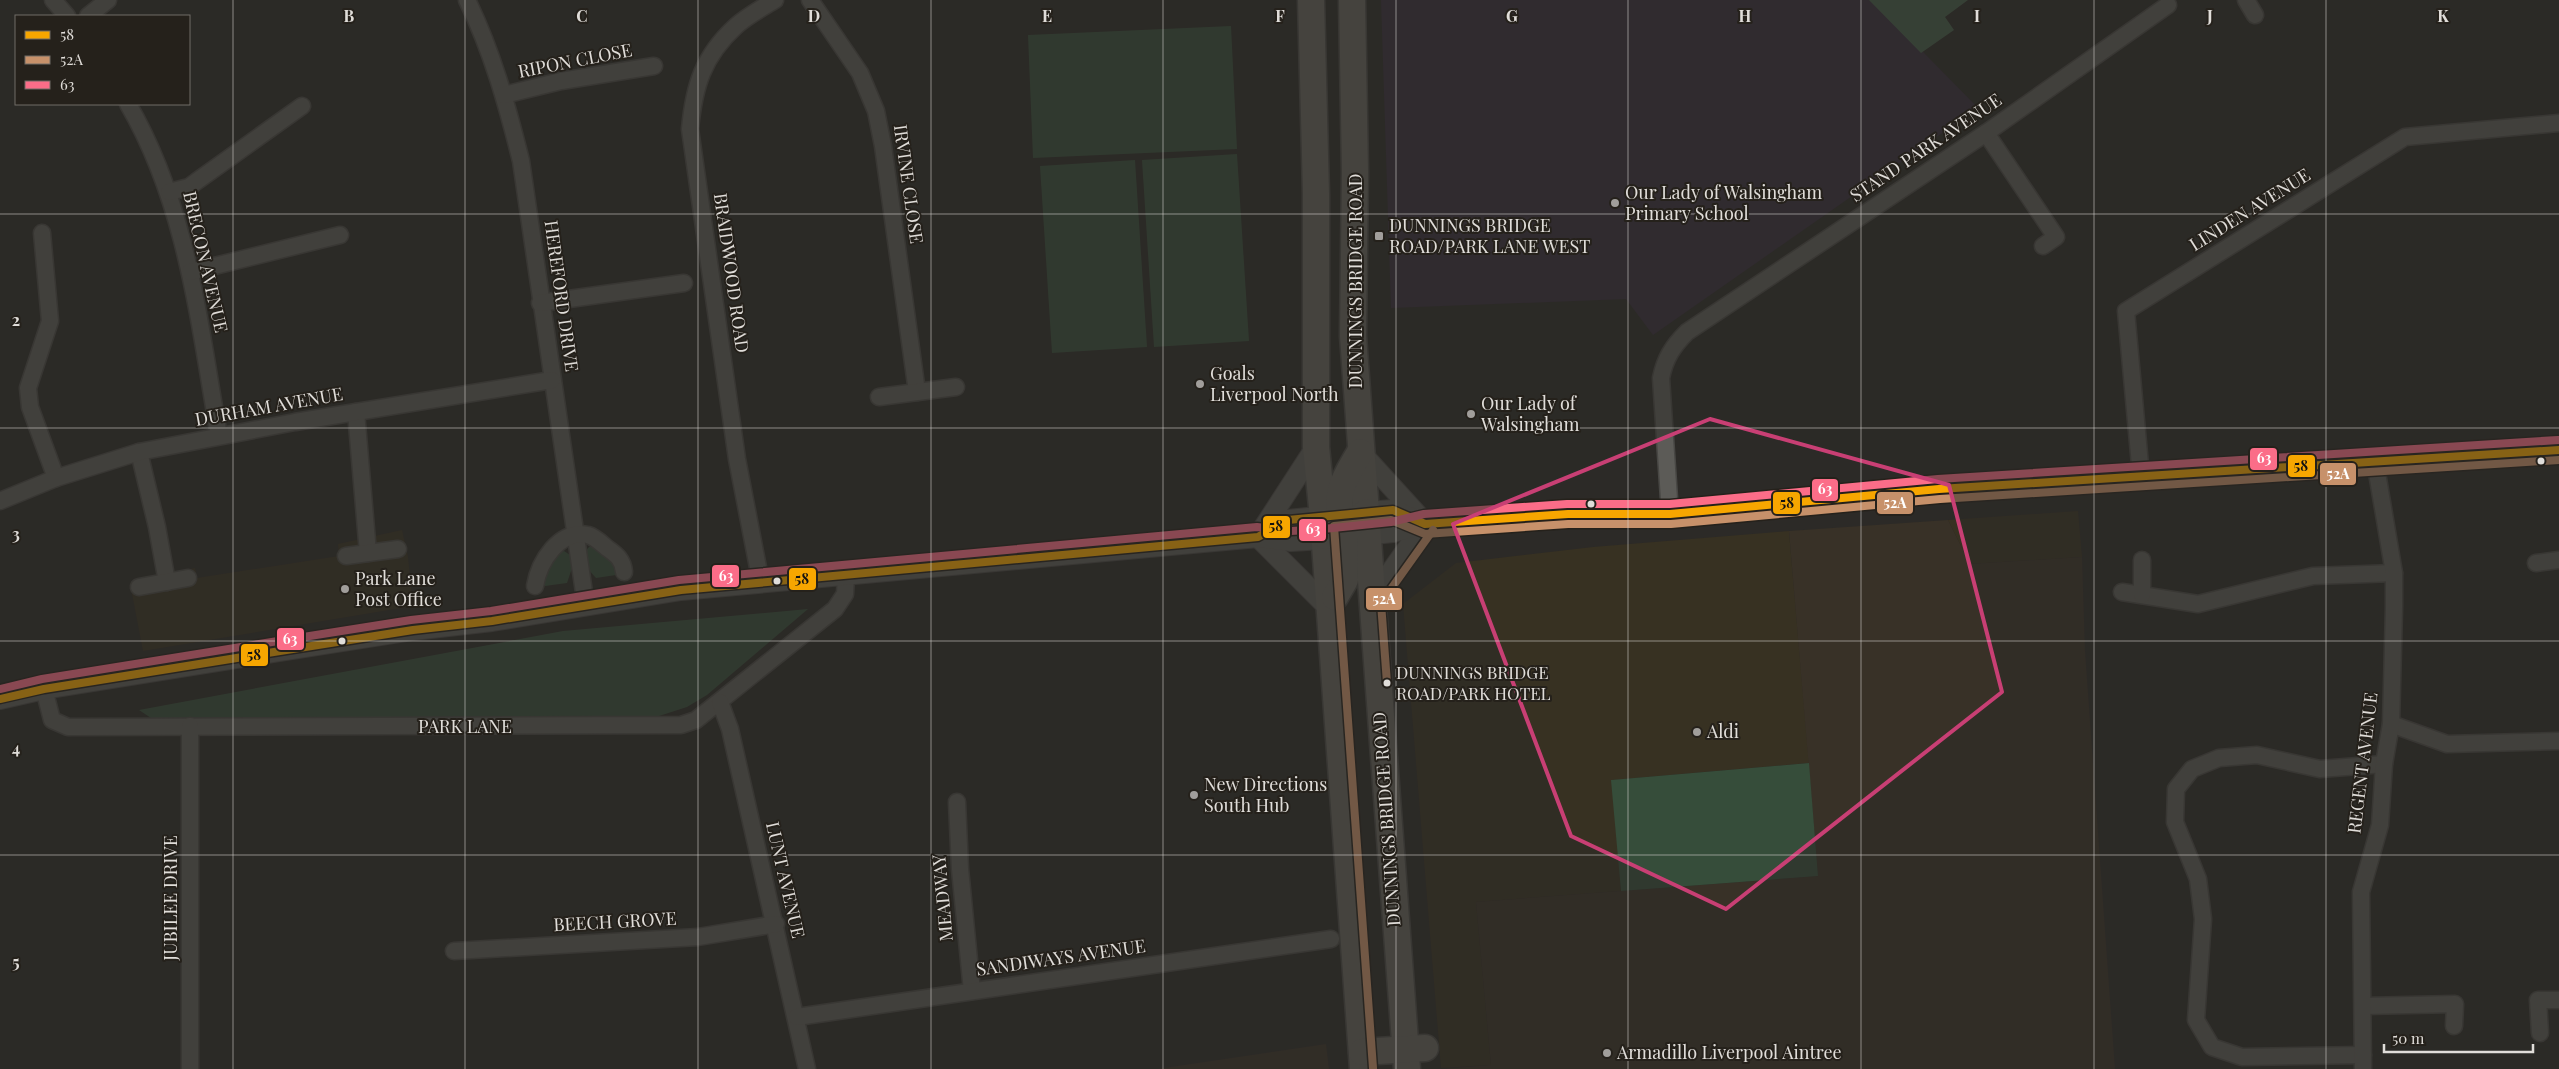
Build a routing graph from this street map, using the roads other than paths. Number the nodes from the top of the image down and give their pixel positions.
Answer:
1 (53, 0) edge
2 (108, 0) edge
3 (467, 0) edge
4 (775, 0) edge
5 (810, 0) edge
6 (1312, 0) edge
7 (1352, 0) edge
8 (2246, 0) edge
9 (2168, 5) dead end
10 (755, 6) edge
11 (66, 15) edge
12 (89, 15) edge
13 (2255, 15) dead end
14 (654, 66) dead end
15 (504, 96) junction
16 (129, 105) edge
17 (302, 106) dead end
18 (2559, 123) edge
19 (1986, 133) junction
20 (169, 192) junction
21 (42, 232) dead end
22 (340, 235) dead end
23 (2043, 246) dead end
24 (190, 272) junction
25 (684, 283) dead end
26 (540, 303) junction
27 (552, 380) junction
28 (956, 387) dead end
29 (917, 392) junction
30 (879, 397) dead end
31 (356, 412) junction
32 (219, 436) junction
33 (1316, 447) junction
34 (2559, 450) edge
35 (139, 452) junction
36 (1360, 452) junction
37 (2375, 461) junction
38 (2141, 476) junction
39 (56, 478) junction
40 (0, 502) edge
41 (1670, 514) junction
42 (1425, 524) junction
43 (1345, 525) junction
44 (575, 535) junction
45 (1258, 537) junction
46 (398, 549) dead end
47 (368, 553) junction
48 (346, 556) dead end
49 (2142, 560) dead end
50 (2559, 560) edge
51 (2536, 562) dead end
52 (624, 572) dead end
53 (2394, 573) junction
54 (846, 575) junction
55 (188, 578) dead end
56 (167, 582) junction
57 (761, 583) junction
58 (535, 586) dead end
59 (139, 587) dead end
60 (2122, 592) dead end
61 (2142, 595) junction
62 (1370, 600) junction
63 (586, 606) junction
64 (1329, 608) junction
65 (44, 689) junction
66 (0, 699) edge
67 (720, 702) junction
68 (2391, 724) junction
69 (190, 726) junction
70 (2559, 741) edge
71 (2384, 764) junction
72 (957, 802) dead end
73 (776, 924) junction
74 (1331, 939) dead end
75 (454, 951) dead end
76 (972, 991) junction
77 (2559, 1000) edge
78 (2364, 1006) junction
79 (797, 1017) junction
80 (2454, 1026) dead end
81 (2540, 1033) dead end
82 (1412, 1055) edge
83 (1363, 1060) edge
84 (2363, 1062) edge
85 (190, 1069) edge
86 (807, 1069) edge

1 - 11 street
2 - 12 street
3 - 15 street, HEREFORD DRIVE
4 - 10 street, BRAIDWOOD ROAD
5 - 29 street, IRVINE CLOSE
6 - 33 highway, DUNNINGS BRIDGE ROAD
7 - 36 highway, DUNNINGS BRIDGE ROAD
8 - 13 street
9 - 19 street, STAND PARK AVENUE
10 - 57 street, BRAIDWOOD ROAD
14 - 15 street, RIPON CLOSE
15 - 26 street, HEREFORD DRIVE
16 - 20 street, BRECON AVENUE
17 - 20 street
18 - 38 street, LINDEN AVENUE
19 - 23 street
19 - 41 street, STAND PARK AVENUE
20 - 24 street, BRECON AVENUE
21 - 39 street
22 - 24 street
24 - 32 street, BRECON AVENUE
25 - 26 street
26 - 27 street, HEREFORD DRIVE
27 - 31 street, DURHAM AVENUE
27 - 44 street, HEREFORD DRIVE
28 - 29 street
29 - 30 street
31 - 32 street, DURHAM AVENUE
31 - 47 street
32 - 35 street, DURHAM AVENUE
33 - 43 highway, DUNNINGS BRIDGE ROAD
33 - 45 street
34 - 37 street
35 - 39 street, DURHAM AVENUE
35 - 56 street
36 - 42 street
36 - 43 highway
37 - 38 street
37 - 53 street, REGENT AVENUE
38 - 41 street
39 - 40 street, DURHAM AVENUE
41 - 42 street
42 - 43 street
42 - 62 street
43 - 45 street
43 - 62 highway, DUNNINGS BRIDGE ROAD
43 - 64 highway, DUNNINGS BRIDGE ROAD
44 - 52 street
44 - 58 street
44 - 63 street, HEREFORD DRIVE
45 - 54 street
45 - 64 street
46 - 47 street
47 - 48 street
49 - 61 street
50 - 51 street
53 - 61 street
53 - 68 street, REGENT AVENUE
54 - 57 street
54 - 67 street, PARK LANE
55 - 56 street
56 - 59 street
57 - 63 street
60 - 61 street
62 - 82 highway, DUNNINGS BRIDGE ROAD
63 - 65 street
64 - 83 highway, DUNNINGS BRIDGE ROAD
65 - 66 street
65 - 69 street, PARK LANE
67 - 69 street, PARK LANE
67 - 73 street, LUNT AVENUE
68 - 70 street
68 - 71 street, REGENT AVENUE
69 - 85 street, JUBILEE DRIVE
71 - 78 street, REGENT AVENUE
71 - 84 street
72 - 76 street, MEADWAY
73 - 75 street, BEECH GROVE
73 - 79 street, LUNT AVENUE
74 - 76 street, SANDIWAYS AVENUE
76 - 79 street, SANDIWAYS AVENUE
77 - 81 street
78 - 80 street
78 - 84 street, REGENT AVENUE
79 - 86 street, LUNT AVENUE
82 - 83 highway

